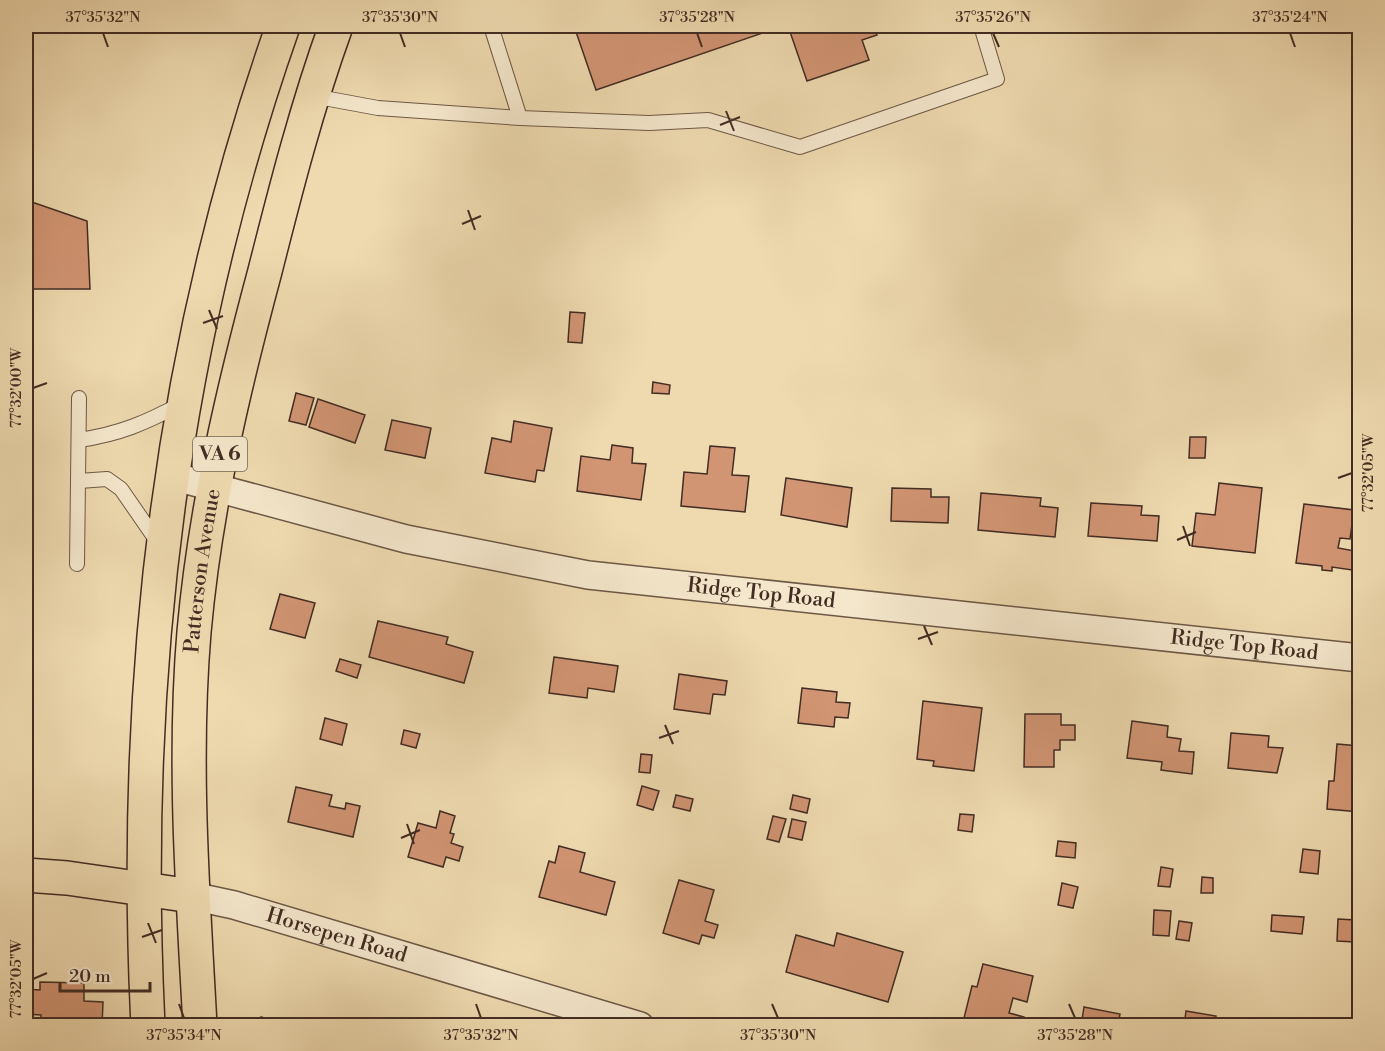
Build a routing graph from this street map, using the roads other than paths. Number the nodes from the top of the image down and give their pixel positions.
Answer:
1 (283, 26) edge
2 (336, 26) edge
3 (491, 26) edge
4 (981, 26) edge
5 (311, 95) junction
6 (520, 118) junction
7 (79, 398) dead end
8 (186, 401) junction
9 (79, 440) junction
10 (172, 476) junction
11 (79, 481) junction
12 (212, 487) junction
13 (162, 548) junction
14 (76, 564) dead end
15 (1359, 658) edge
16 (26, 875) edge
17 (143, 888) junction
18 (192, 896) junction
19 (148, 1026) edge
20 (200, 1026) edge
21 (640, 1026) edge

1 - 8 main road, Patterson Avenue / VA 6
2 - 5 main road, Patterson Avenue / VA 6
3 - 6 lane
4 - 6 lane
5 - 6 lane
5 - 12 main road, Patterson Avenue / VA 6
7 - 9 lane
8 - 9 lane
8 - 10 main road, Patterson Avenue / VA 6
9 - 11 lane
10 - 12 street, Ridge Top Road
10 - 13 main road, Patterson Avenue / VA 6
11 - 13 lane
11 - 14 lane
12 - 15 street, Ridge Top Road
12 - 18 main road, Patterson Avenue / VA 6
13 - 17 main road, Patterson Avenue / VA 6
16 - 17 main road, Horsepen Road
17 - 18 main road, Horsepen Road
17 - 19 main road, Patterson Avenue / VA 6
18 - 20 main road, Patterson Avenue / VA 6
18 - 21 street, Horsepen Road

